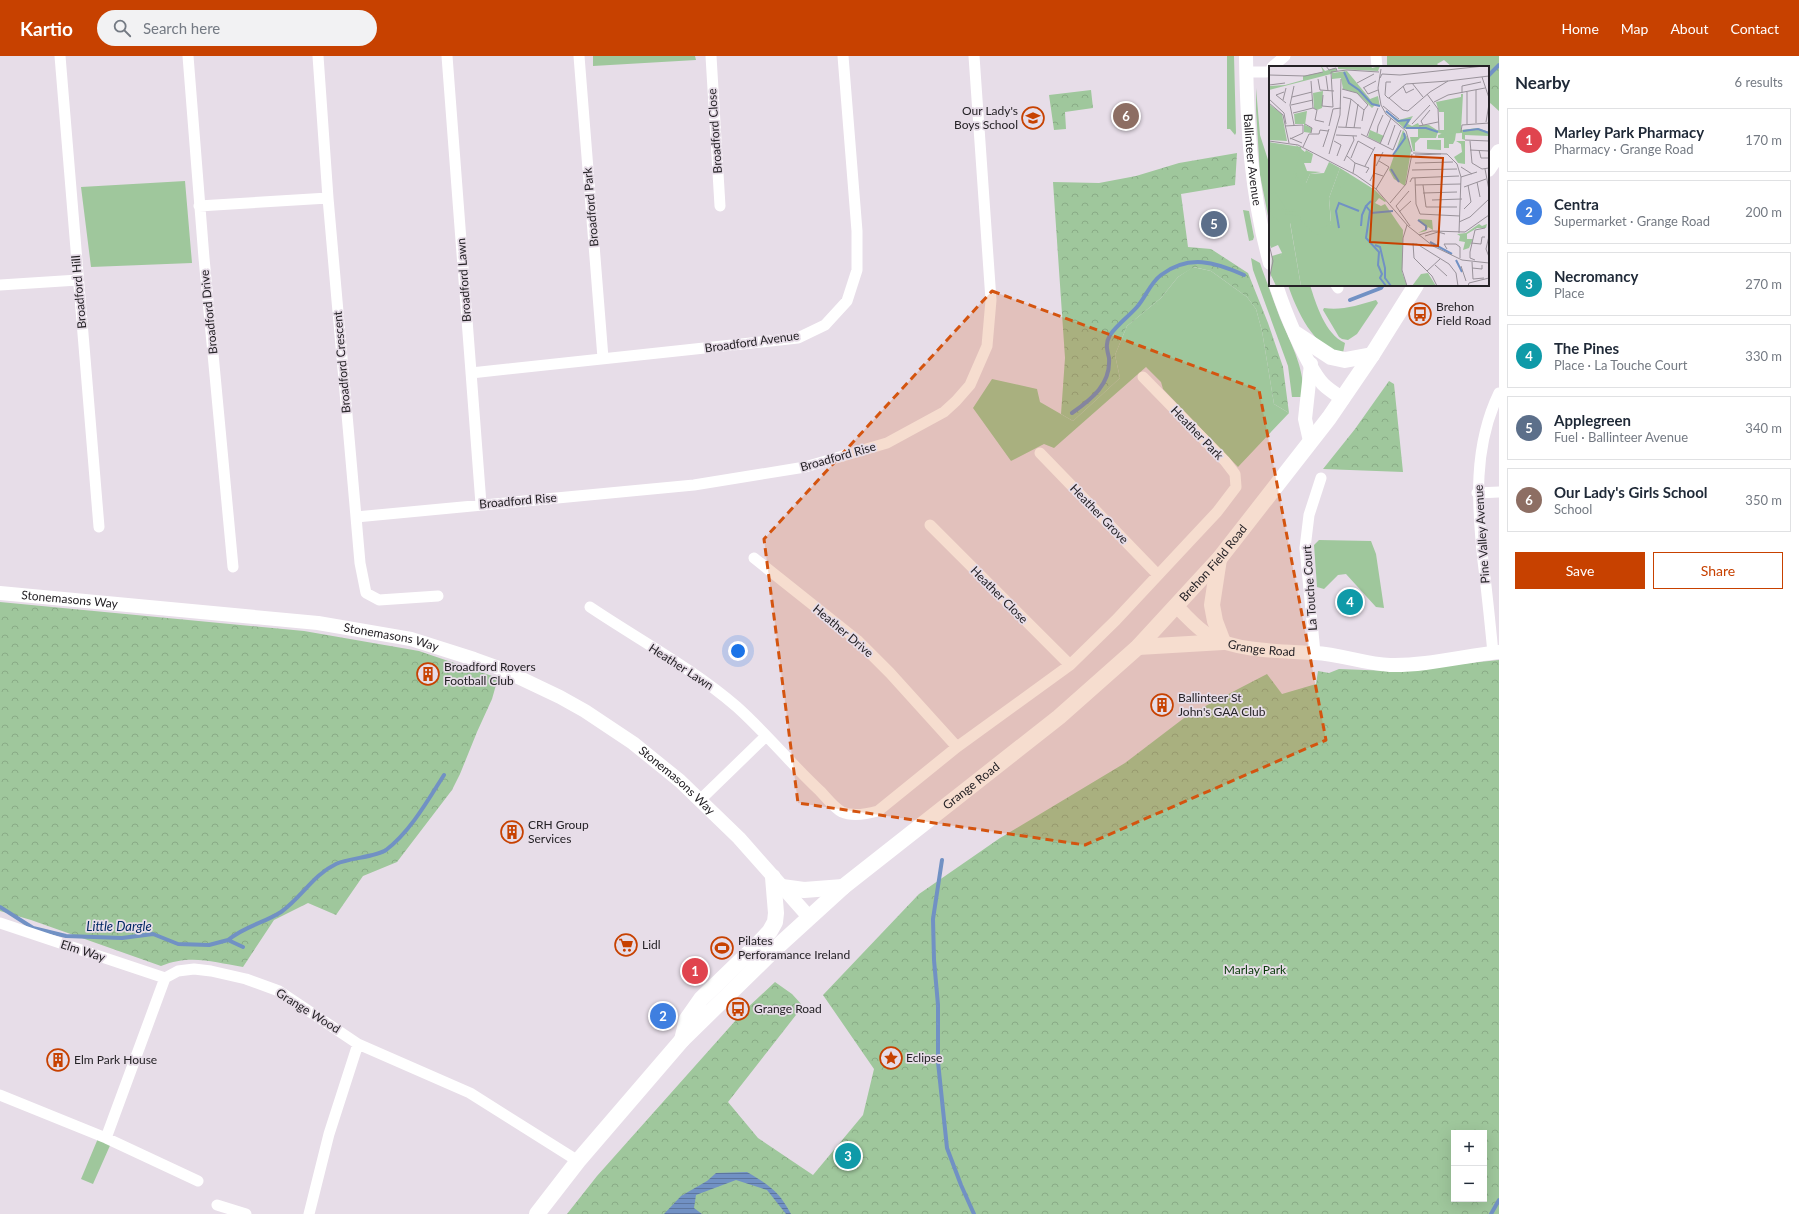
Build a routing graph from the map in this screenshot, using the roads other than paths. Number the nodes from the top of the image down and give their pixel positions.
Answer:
1 (60, 56) edge
2 (188, 56) edge
3 (318, 56) edge
4 (447, 56) edge
5 (579, 56) edge
6 (710, 56) edge
7 (843, 56) edge
8 (974, 56) edge
9 (1246, 56) edge
10 (1285, 56) edge
11 (1274, 66) edge
12 (1269, 70) edge
13 (1246, 72) junction
14 (1499, 152) edge
15 (1489, 168) edge
16 (328, 198) junction
17 (200, 206) junction
18 (720, 206) dead end
19 (1269, 259) edge
20 (78, 280) junction
21 (0, 285) edge
22 (1276, 286) edge
23 (1415, 286) edge
24 (1296, 334) junction
25 (1372, 355) junction
26 (603, 358) junction
27 (1311, 364) junction
28 (470, 373) junction
29 (1143, 377) dead end
30 (1499, 393) edge
31 (1343, 399) junction
32 (1310, 441) junction
33 (1040, 453) dead end
34 (1321, 478) dead end
35 (1499, 492) edge
36 (1477, 493) junction
37 (481, 504) junction
38 (356, 517) junction
39 (930, 525) dead end
40 (99, 527) dead end
41 (754, 558) dead end
42 (1219, 559) junction
43 (234, 567) dead end
44 (1158, 575) junction
45 (0, 593) edge
46 (438, 596) dead end
47 (1176, 606) junction
48 (590, 607) dead end
49 (1223, 642) junction
50 (1138, 647) junction
51 (1496, 652) edge
52 (1315, 653) junction
53 (1070, 665) junction
54 (766, 736) junction
55 (957, 747) junction
56 (700, 800) junction
57 (777, 882) junction
58 (843, 887) junction
59 (809, 917) junction
60 (0, 923) edge
61 (165, 978) junction
62 (682, 1040) junction
63 (358, 1044) junction
64 (0, 1095) edge
65 (106, 1138) junction
66 (578, 1161) junction
67 (198, 1181) dead end
68 (217, 1205) dead end
69 (246, 1214) edge
70 (309, 1214) edge
71 (537, 1214) edge

1 - 20 street, Broadford Hill
2 - 17 street, Broadford Drive
3 - 16 street, Broadford Crescent
4 - 28 street, Broadford Lawn
5 - 26 street, Broadford Park
6 - 18 street, Broadford Close
7 - 26 street, Broadford Avenue
8 - 37 street, Broadford Rise
9 - 13 street, Ballinteer Avenue
10 - 11 street
12 - 13 street
13 - 19 street, Ballinteer Avenue
14 - 15 main road
16 - 17 street
16 - 38 street, Broadford Crescent
17 - 43 street, Broadford Drive
20 - 21 street
20 - 40 street, Broadford Hill
22 - 24 street
23 - 25 main road, Brehon Field Road
24 - 25 main road
24 - 27 street
25 - 31 main road, Brehon Field Road
26 - 28 street, Broadford Avenue
27 - 31 street
27 - 32 street
28 - 37 street, Broadford Lawn
29 - 44 street, Heather Park
30 - 36 street, Pine Valley Avenue
31 - 32 main road, Brehon Field Road
32 - 42 main road, Brehon Field Road
33 - 44 street, Heather Grove
34 - 52 street, La Touche Court
35 - 36 street
36 - 51 street, Pine Valley Avenue
37 - 38 street, Broadford Rise
38 - 46 street, Broadford Crescent
39 - 53 street, Heather Close
41 - 55 street, Heather Drive
42 - 47 main road, Brehon Field Road
42 - 49 main road
44 - 53 street
45 - 56 street, Stonemasons Way
47 - 49 street, Grange Road
47 - 50 main road, Grange Road
48 - 54 street, Heather Lawn
49 - 50 main road
49 - 52 street, Grange Road
50 - 58 main road, Grange Road
51 - 52 street, Grange Road
53 - 55 street
54 - 55 street, Heather Lawn
54 - 56 street
56 - 57 street, Stonemasons Way
57 - 58 main road
57 - 59 street, Stonemasons Way
57 - 62 main road
58 - 59 main road, Grange Road
59 - 62 main road, Grange Road
60 - 61 street, Elm Way
61 - 63 street, Grange Wood
61 - 65 street
62 - 66 main road, Grange Road
63 - 66 street, Grange Wood
63 - 70 street
64 - 65 street
65 - 67 street
66 - 71 main road, Grange Road
68 - 69 street

